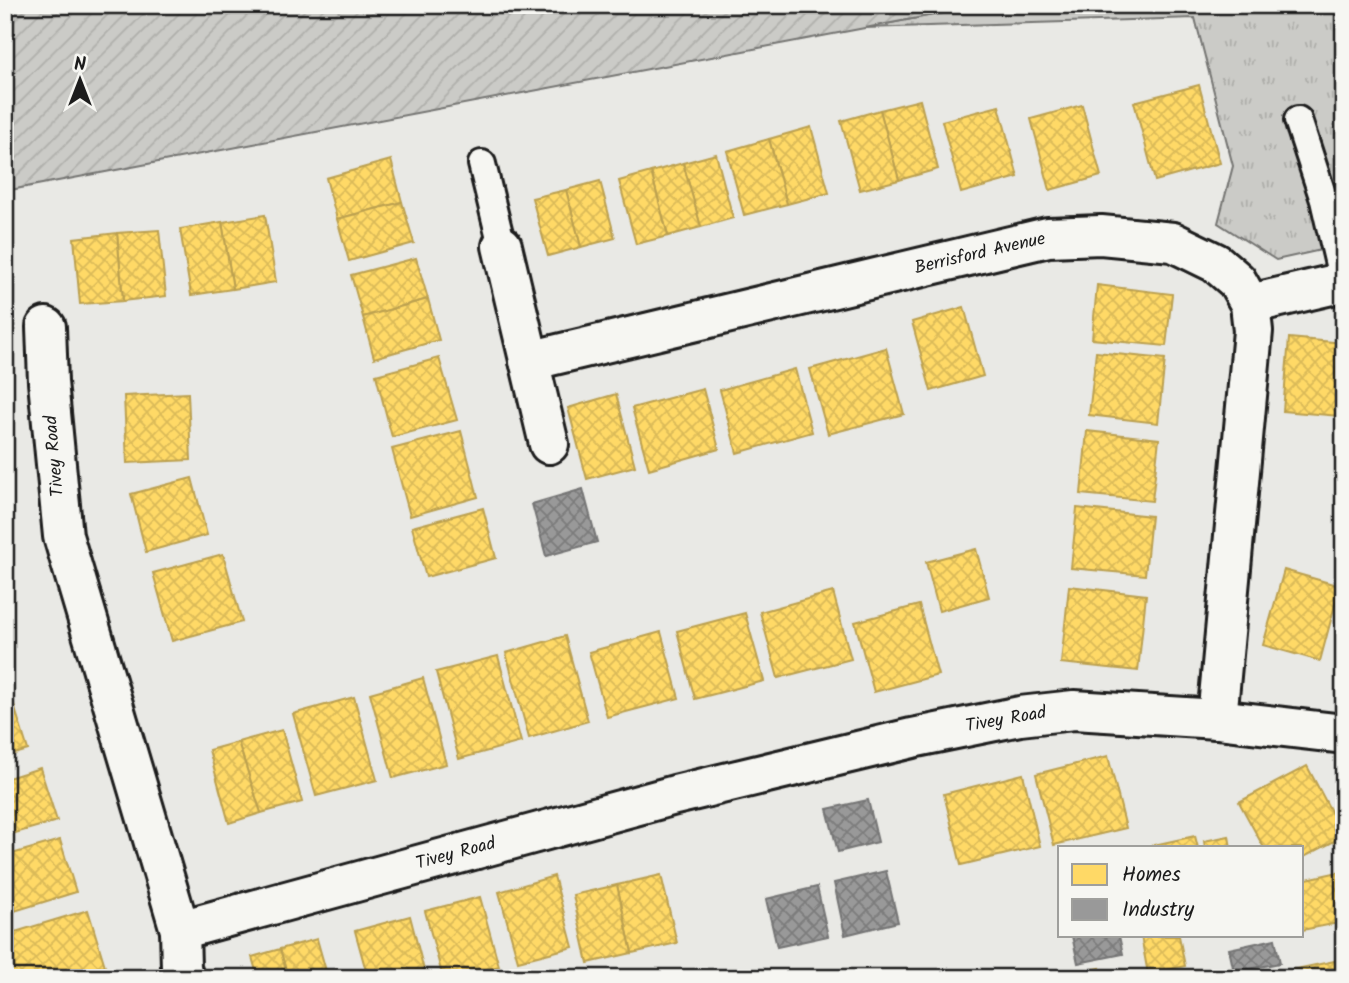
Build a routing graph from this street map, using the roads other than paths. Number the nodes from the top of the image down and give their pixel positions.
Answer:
1 (1298, 120) dead end
2 (482, 164) dead end
3 (1334, 198) edge
4 (502, 246) joint
5 (1343, 282) edge
6 (1250, 304) junction
7 (47, 327) dead end
8 (529, 361) junction
9 (549, 444) dead end
10 (1217, 719) junction
11 (1344, 734) edge
12 (180, 930) junction
13 (184, 978) edge

1 - 3 lane
2 - 4 lane
3 - 5 lane
4 - 8 street
5 - 6 street
6 - 8 street, Berrisford Avenue
6 - 10 street
7 - 12 street, Tivey Road
8 - 9 street
10 - 11 street, Tivey Road
10 - 12 street, Tivey Road
12 - 13 street

